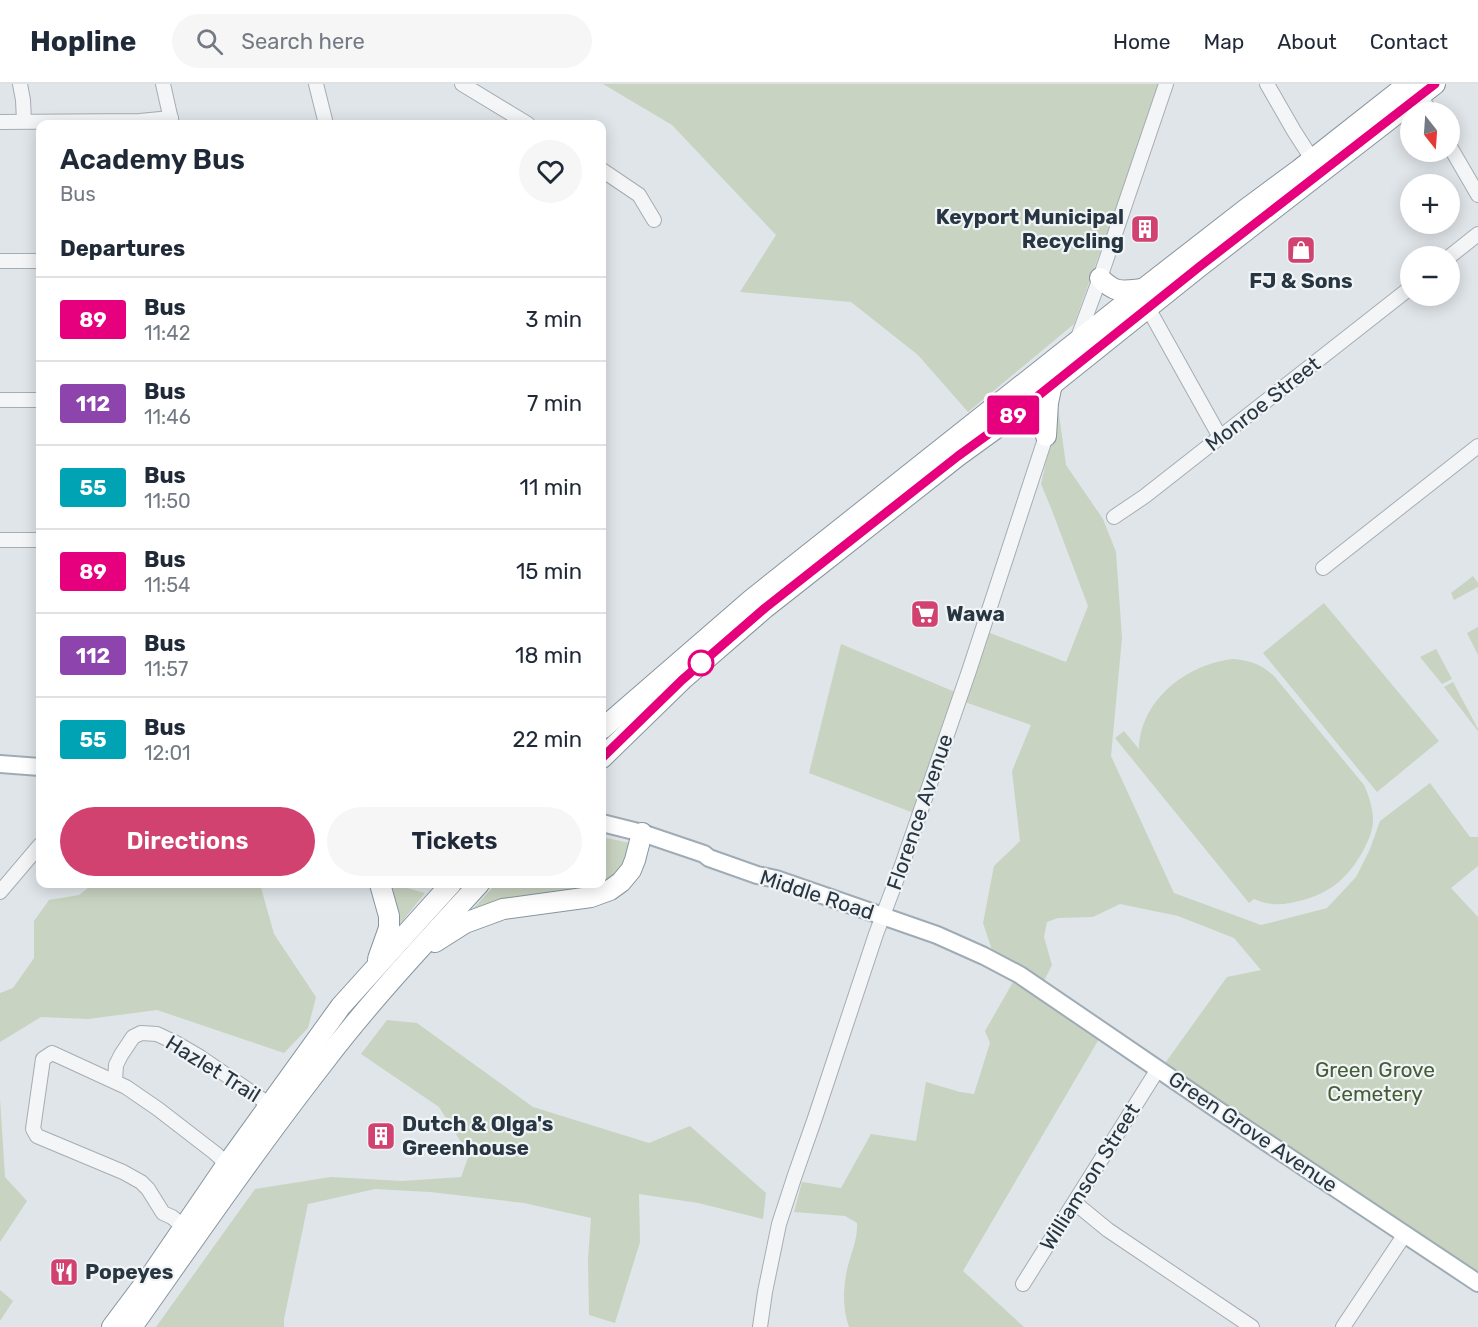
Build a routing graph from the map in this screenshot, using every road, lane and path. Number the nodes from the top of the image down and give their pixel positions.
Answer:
1 (20, 84) edge
2 (163, 84) edge
3 (316, 84) edge
4 (462, 84) edge
5 (1166, 84) edge
6 (1267, 84) edge
7 (1421, 92) edge
8 (171, 120) edge
9 (325, 120) edge
10 (521, 120) edge
11 (0, 122) edge
12 (24, 122) junction
13 (36, 122) edge
14 (1312, 159) junction
15 (1459, 162) edge
16 (606, 173) edge
17 (1478, 195) edge
18 (654, 220) dead end
19 (1478, 234) edge
20 (1460, 248) edge
21 (0, 261) edge
22 (36, 261) edge
23 (1100, 278) junction
24 (1400, 296) edge
25 (1146, 298) junction
26 (1076, 343) junction
27 (1052, 384) junction
28 (0, 400) edge
29 (36, 400) edge
30 (1009, 419) junction
31 (1046, 436) junction
32 (1220, 437) junction
33 (1478, 446) edge
34 (1114, 517) dead end
35 (0, 540) edge
36 (36, 540) edge
37 (1323, 568) dead end
38 (606, 726) edge
39 (606, 754) edge
40 (0, 764) edge
41 (36, 767) edge
42 (606, 823) edge
43 (642, 833) junction
44 (36, 850) edge
45 (381, 888) edge
46 (447, 888) edge
47 (475, 888) edge
48 (0, 892) edge
49 (883, 916) junction
50 (412, 956) junction
51 (374, 969) junction
52 (1028, 981) joint
53 (1158, 1069) junction
54 (115, 1082) junction
55 (270, 1105) junction
56 (227, 1164) junction
57 (1075, 1203) junction
58 (184, 1227) junction
59 (1405, 1234) junction
60 (1478, 1283) edge
61 (1023, 1284) dead end
62 (112, 1327) edge
63 (132, 1327) edge
64 (760, 1327) edge
65 (1252, 1327) edge
66 (1343, 1327) edge

1 - 12 street
2 - 8 street
3 - 9 street
4 - 10 street
5 - 23 street
6 - 14 street
7 - 14 highway
7 - 25 highway
11 - 12 street
12 - 13 street
14 - 25 highway
15 - 17 street
16 - 18 street
19 - 20 street
21 - 22 street
23 - 25 highway
23 - 26 street
24 - 32 street, Monroe Street
25 - 26 highway
25 - 27 highway
25 - 32 street
26 - 38 highway
27 - 30 highway
27 - 31 highway
28 - 29 street
30 - 31 highway
30 - 39 highway
31 - 49 street, Florence Avenue
32 - 34 street, Monroe Street
33 - 37 street
35 - 36 street
40 - 41 main road
42 - 43 main road, Middle Road
43 - 49 main road, Middle Road
43 - 50 highway
44 - 48 street
45 - 51 highway
46 - 51 highway
47 - 50 highway
49 - 52 main road, Middle Road
49 - 64 street, Florence Avenue
50 - 63 highway
51 - 55 highway
52 - 53 main road, Green Grove Avenue
53 - 57 street, Williamson Street
53 - 59 main road, Green Grove Avenue
54 - 55 street, Hazlet Trail
54 - 56 street
54 - 58 street
55 - 56 highway
56 - 58 highway
57 - 61 street, Williamson Street
57 - 65 street
58 - 62 highway
59 - 60 main road, Green Grove Avenue
59 - 66 street

